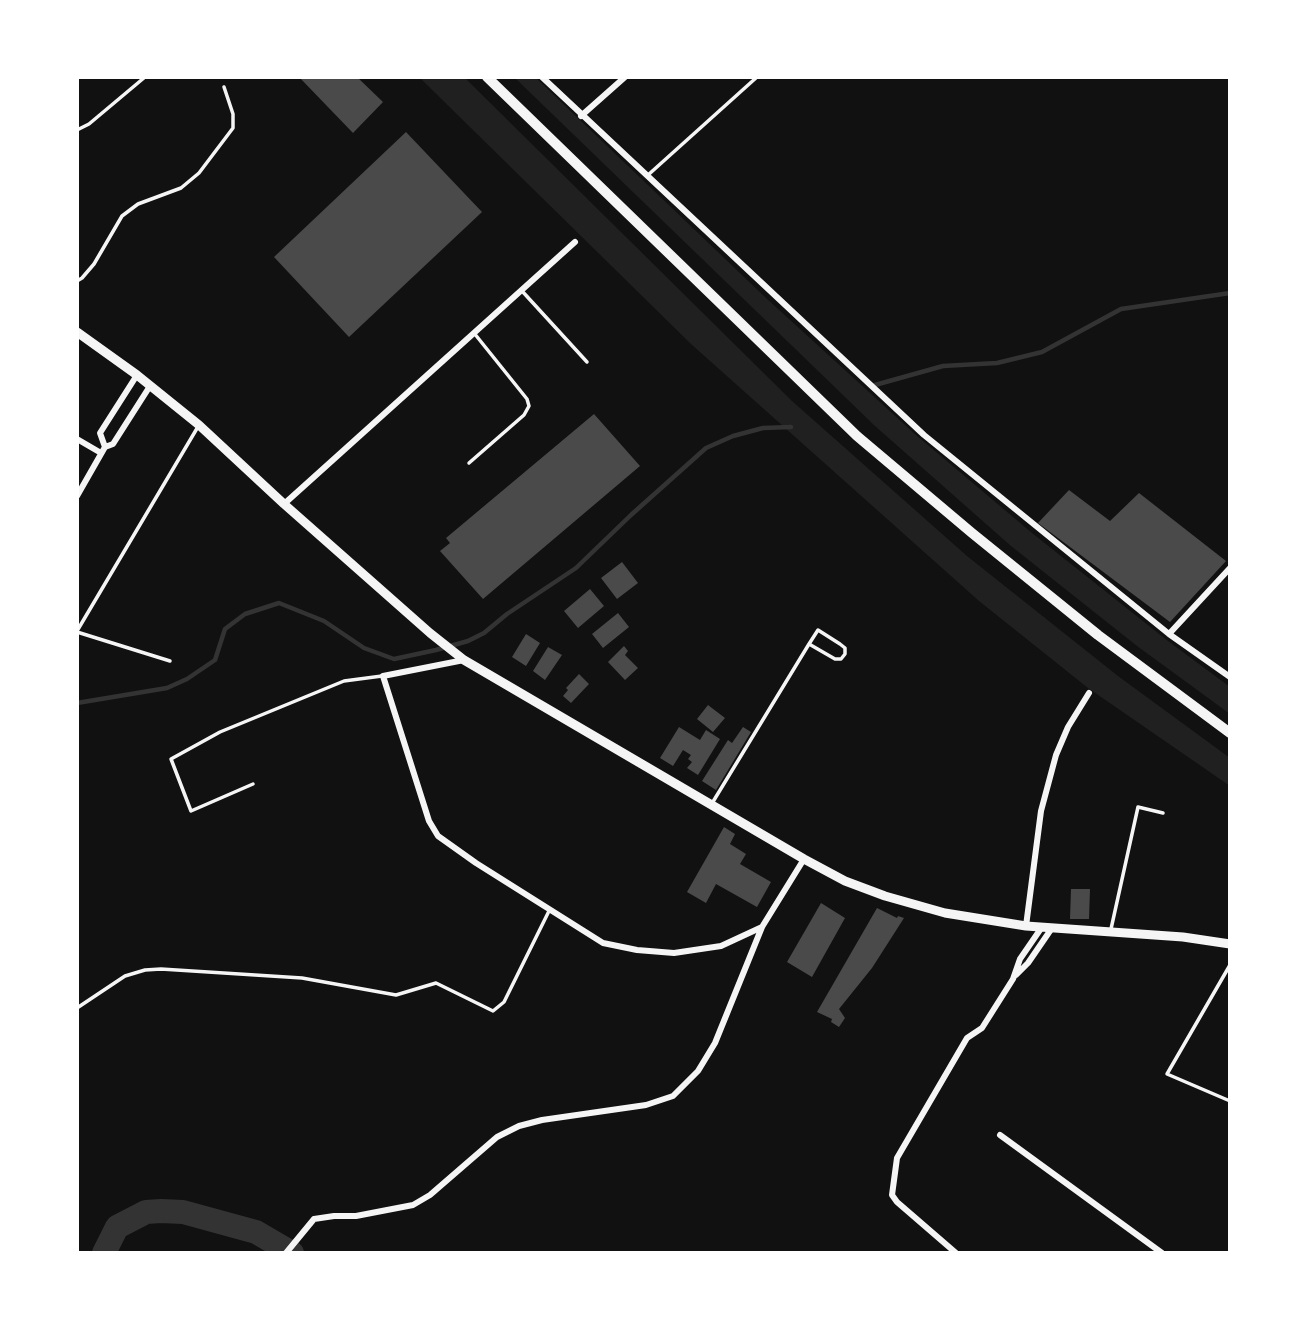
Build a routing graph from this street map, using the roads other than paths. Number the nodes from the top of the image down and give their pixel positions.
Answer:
1 (145, 77) edge
2 (487, 77) edge
3 (541, 77) edge
4 (625, 77) edge
5 (757, 77) edge
6 (224, 87) dead end
7 (581, 116) junction
8 (77, 130) edge
9 (646, 176) junction
10 (575, 242) dead end
11 (77, 281) edge
12 (521, 290) junction
13 (77, 332) edge
14 (474, 332) junction
15 (587, 362) dead end
16 (137, 376) junction
17 (150, 386) junction
18 (199, 425) junction
19 (77, 439) edge
20 (103, 450) junction
21 (469, 463) dead end
22 (77, 496) edge
23 (284, 504) junction
24 (1230, 568) edge
25 (77, 632) edge
26 (1170, 634) junction
27 (809, 644) junction
28 (464, 660) junction
29 (170, 661) dead end
30 (383, 676) junction
31 (1230, 677) edge
32 (1089, 693) dead end
33 (1230, 733) edge
34 (253, 783) dead end
35 (711, 806) junction
36 (1163, 813) dead end
37 (804, 859) junction
38 (550, 909) junction
39 (1026, 926) junction
40 (762, 927) junction
41 (1042, 927) junction
42 (1052, 928) junction
43 (1110, 931) junction
44 (1230, 944) edge
45 (1230, 965) edge
46 (1013, 979) junction
47 (77, 1008) edge
48 (1230, 1101) edge
49 (1000, 1135) dead end
50 (286, 1253) edge
51 (956, 1253) edge
52 (1162, 1253) edge

1 - 8 lane
2 - 33 highway
3 - 7 street
4 - 7 street
5 - 9 lane
6 - 11 lane
7 - 9 street
9 - 26 street
10 - 12 street
12 - 14 street
12 - 15 lane
13 - 16 main road
14 - 21 lane
14 - 23 street
16 - 17 main road
16 - 20 street
17 - 18 main road
17 - 20 street
18 - 23 main road
18 - 25 lane
19 - 20 street
20 - 22 street
23 - 28 main road
24 - 26 street
25 - 29 lane
26 - 31 street
27 - 27 lane
27 - 35 lane
28 - 30 street
28 - 35 main road
30 - 34 lane
30 - 38 street
32 - 39 street
35 - 37 main road
36 - 43 lane
37 - 39 main road
37 - 40 street
38 - 40 street
38 - 47 lane
39 - 41 main road
40 - 50 street
41 - 42 main road
41 - 46 street
42 - 43 main road
42 - 46 street
43 - 44 main road
45 - 48 lane
46 - 51 street
49 - 52 street

